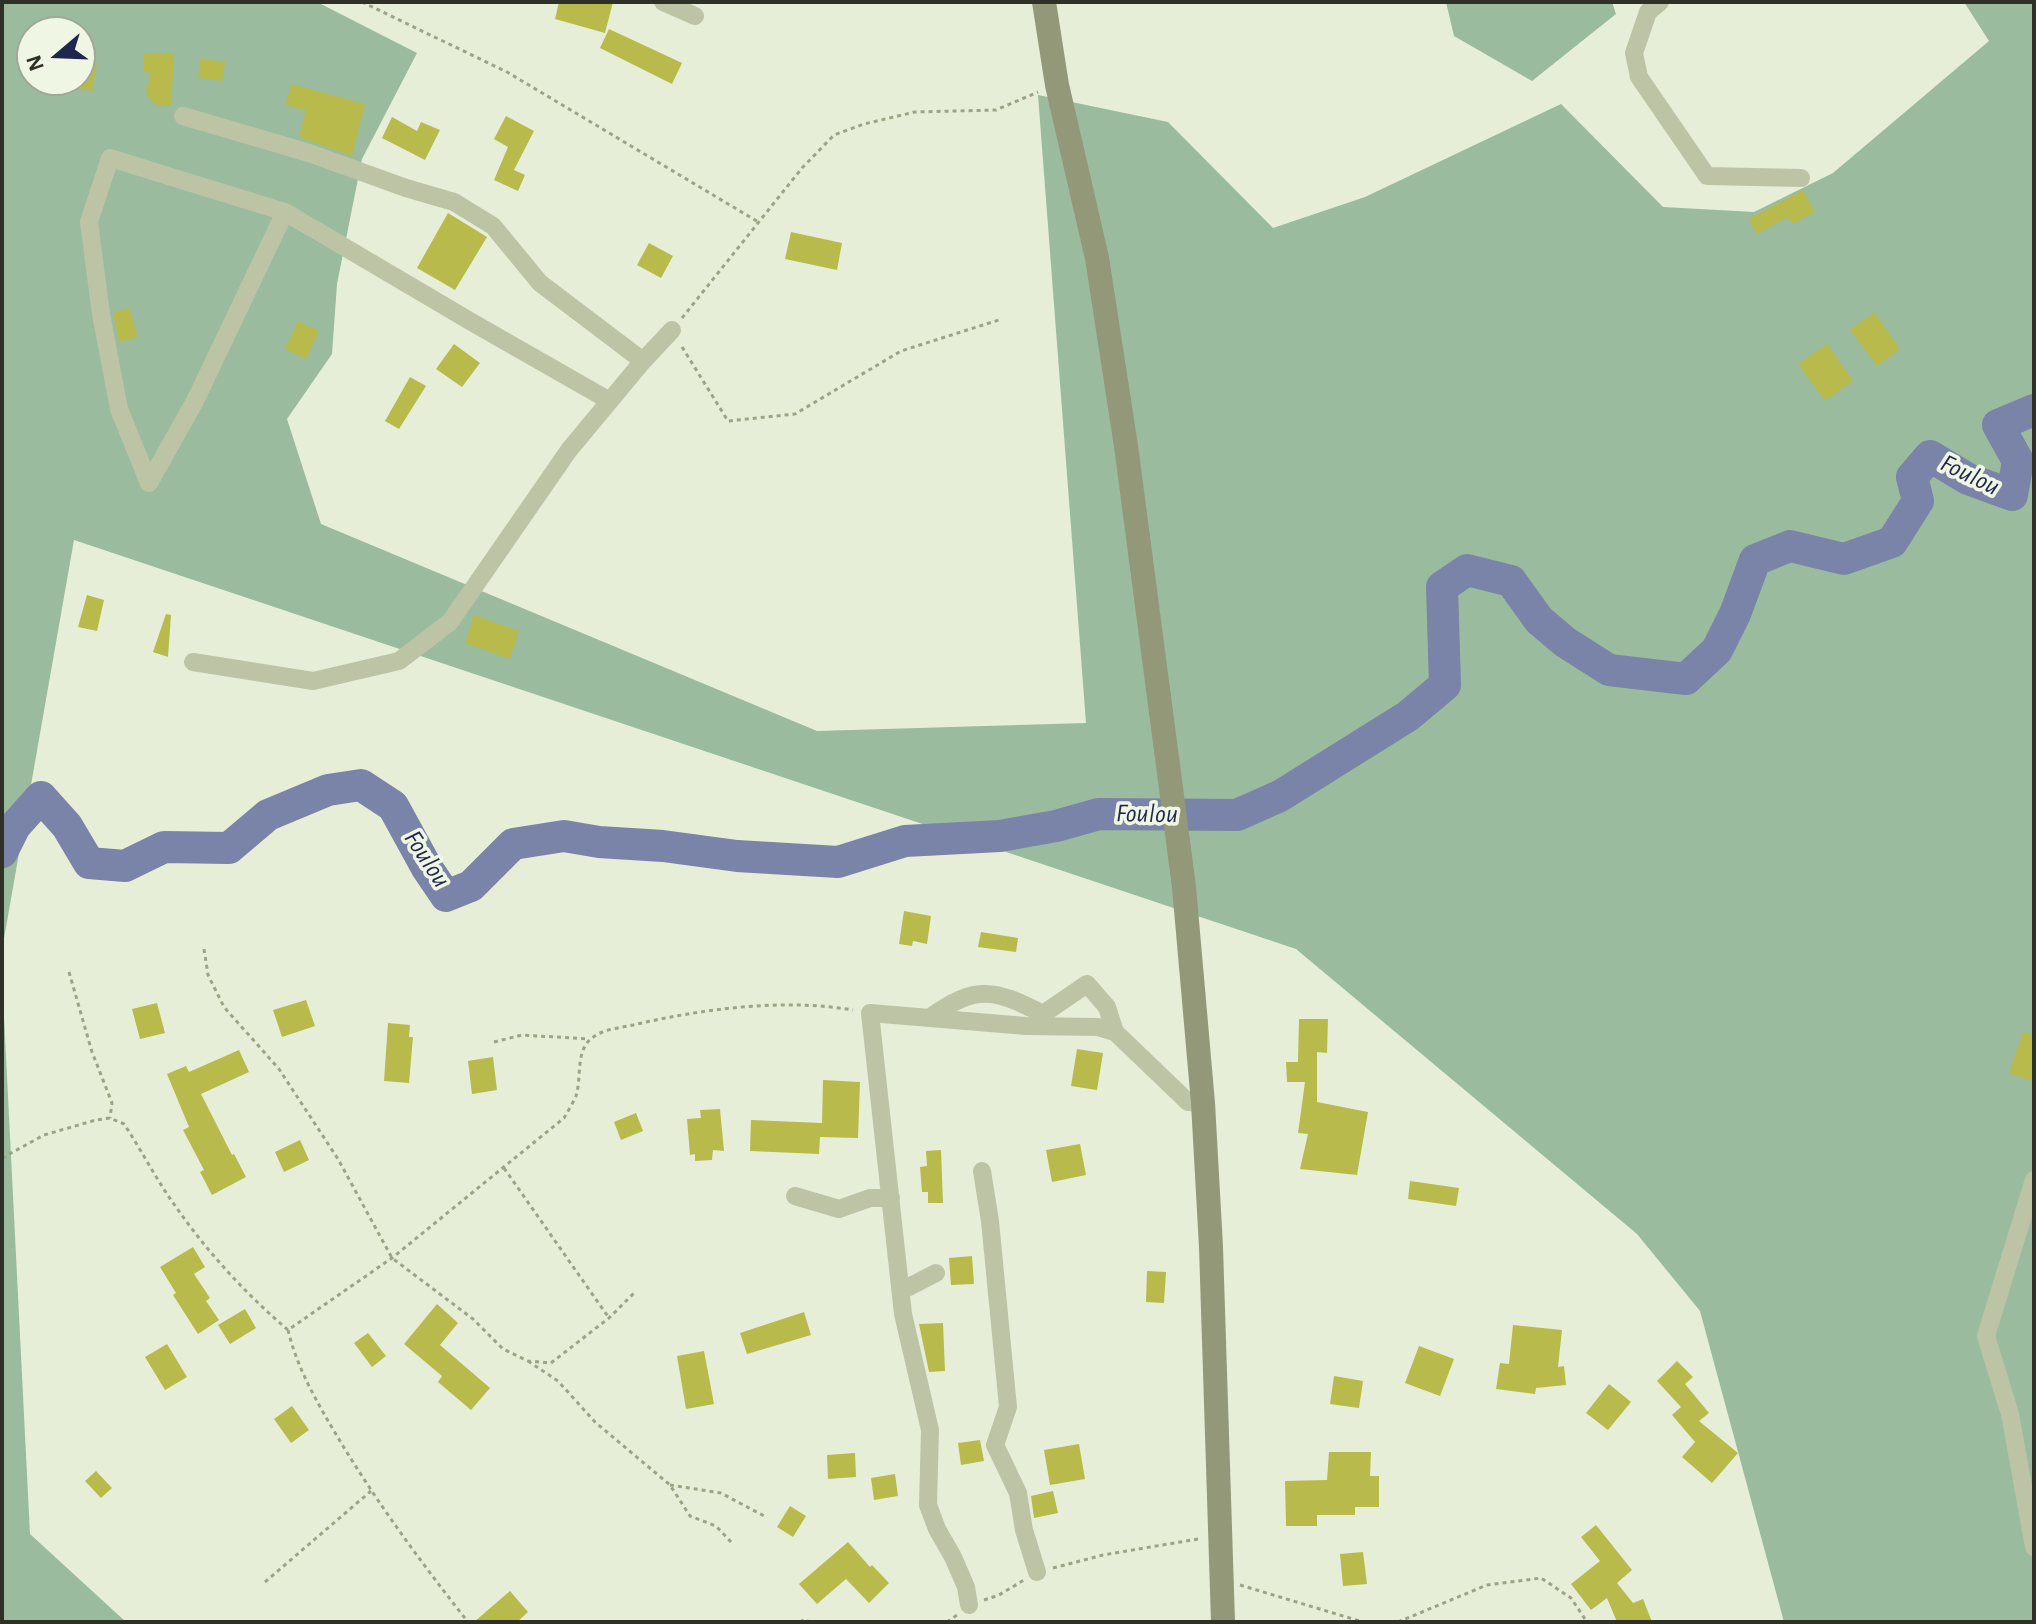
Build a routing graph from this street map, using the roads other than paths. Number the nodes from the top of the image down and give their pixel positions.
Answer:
1 (663, 2) edge
2 (1044, 2) edge
3 (1660, 2) edge
4 (695, 16) dead end
5 (183, 116) dead end
6 (1801, 178) dead end
7 (285, 212) junction
8 (672, 330) road end
9 (643, 361) junction
10 (610, 401) junction
11 (193, 662) dead end
12 (929, 1018) junction
13 (1115, 1032) junction
14 (1203, 1103) junction
15 (982, 1171) dead end
16 (2034, 1180) edge
17 (795, 1196) dead end
18 (891, 1198) junction
19 (936, 1273) dead end
20 (901, 1291) junction
21 (2034, 1547) edge
22 (1037, 1572) road end
23 (969, 1605) road end
24 (1223, 1622) edge

1 - 4 street
2 - 14 street
3 - 6 street
5 - 9 street
7 - 7 street
7 - 10 street
8 - 9 street
9 - 10 street
10 - 11 street
12 - 13 street
12 - 13 street
12 - 18 street
13 - 14 street
14 - 24 street
15 - 22 street
16 - 21 street
17 - 18 street
18 - 20 street
19 - 20 street
20 - 23 street

